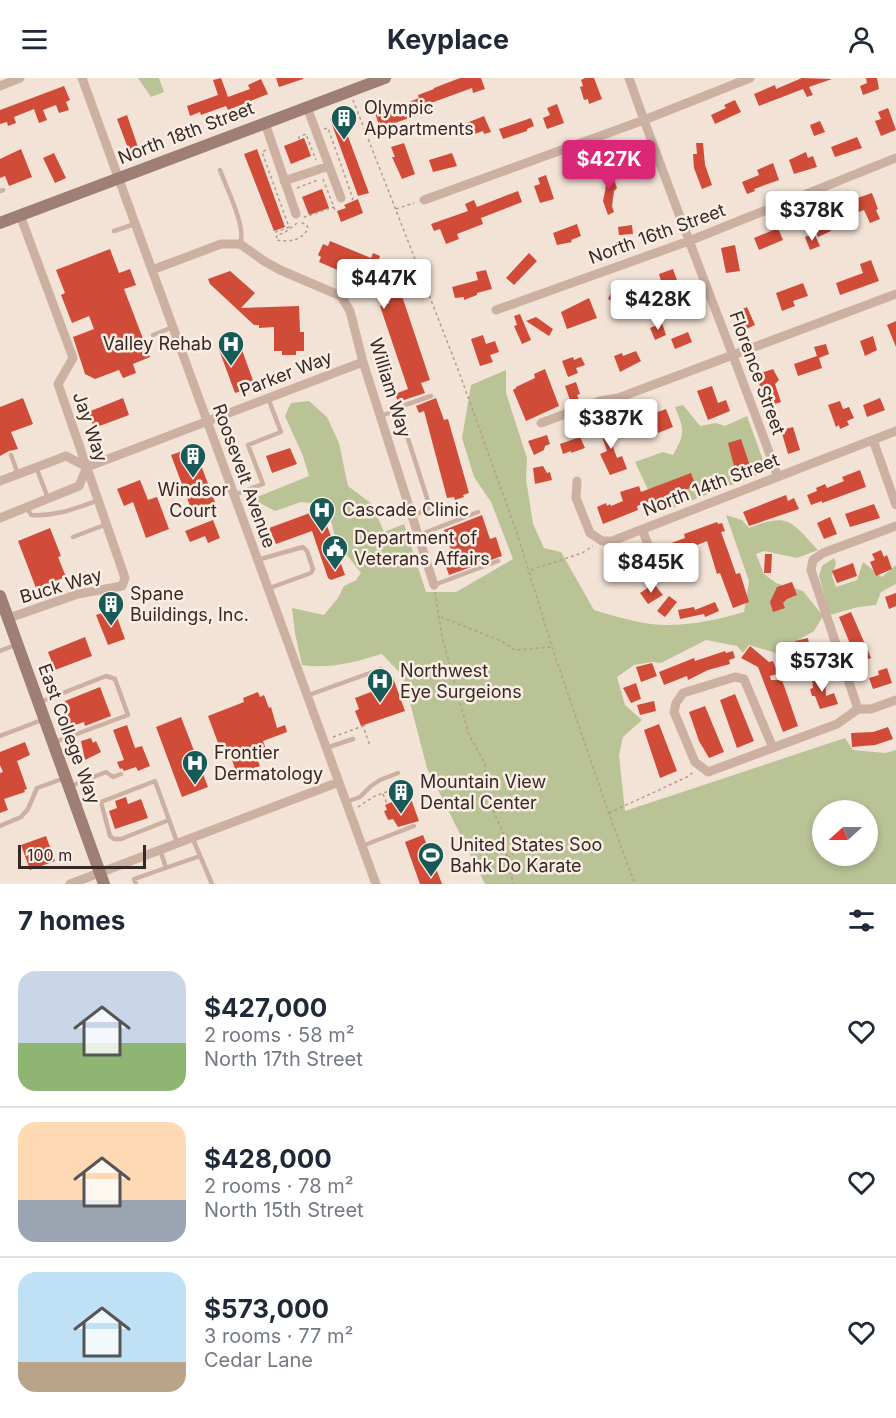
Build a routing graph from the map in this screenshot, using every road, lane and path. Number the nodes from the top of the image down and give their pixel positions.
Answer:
1 (20, 78) edge
2 (82, 78) edge
3 (385, 78) edge
4 (629, 78) edge
5 (750, 78) edge
6 (0, 86) edge
7 (349, 92) junction
8 (307, 107) junction
9 (644, 120) junction
10 (265, 123) junction
11 (299, 140) dead end
12 (270, 149) dead end
13 (896, 158) edge
14 (316, 161) dead end
15 (329, 166) junction
16 (220, 170) dead end
17 (320, 172) dead end
18 (118, 178) junction
19 (322, 178) junction
20 (284, 181) junction
21 (294, 189) dead end
22 (340, 198) dead end
23 (424, 200) joint
24 (334, 207) junction
25 (396, 209) junction
26 (335, 210) dead end
27 (20, 215) junction
28 (298, 218) junction
29 (0, 223) edge
30 (135, 224) junction
31 (114, 231) dead end
32 (273, 233) dead end
33 (689, 241) junction
34 (240, 244) junction
35 (152, 270) junction
36 (896, 294) edge
37 (496, 310) dead end
38 (173, 327) junction
39 (153, 335) dead end
40 (734, 354) junction
41 (363, 362) junction
42 (431, 396) dead end
43 (268, 398) junction
44 (398, 411) junction
45 (381, 416) junction
46 (207, 422) junction
47 (541, 423) dead end
48 (896, 431) edge
49 (873, 440) junction
50 (11, 455) dead end
51 (36, 467) junction
52 (87, 467) junction
53 (18, 474) junction
54 (778, 477) junction
55 (0, 481) edge
56 (577, 481) dead end
57 (234, 495) junction
58 (48, 498) junction
59 (99, 500) junction
60 (27, 506) junction
61 (896, 506) edge
62 (478, 512) dead end
63 (1, 516) edge
64 (413, 516) junction
65 (108, 524) junction
66 (896, 526) edge
67 (642, 529) junction
68 (419, 535) junction
69 (73, 537) dead end
70 (602, 541) junction
71 (257, 560) junction
72 (498, 561) dead end
73 (530, 570) junction
74 (689, 573) dead end
75 (434, 585) junction
76 (122, 586) joint
77 (267, 589) junction
78 (0, 596) edge
79 (440, 616) junction
80 (9, 618) junction
81 (18, 644) junction
82 (552, 647) junction
83 (0, 651) edge
84 (381, 669) dead end
85 (306, 696) junction
86 (896, 700) edge
87 (39, 702) junction
88 (858, 710) junction
89 (45, 719) junction
90 (369, 723) dead end
91 (363, 726) dead end
92 (0, 735) edge
93 (353, 739) dead end
94 (53, 743) junction
95 (326, 748) junction
96 (773, 748) junction
97 (699, 766) junction
98 (398, 773) dead end
99 (122, 774) dead end
100 (67, 782) junction
101 (339, 782) junction
102 (403, 786) dead end
103 (383, 794) junction
104 (100, 802) junction
105 (346, 802) junction
106 (387, 804) dead end
107 (75, 805) junction
108 (357, 807) dead end
109 (609, 814) junction
110 (169, 820) junction
111 (414, 825) dead end
112 (0, 826) edge
113 (504, 835) junction
114 (192, 837) junction
115 (177, 842) junction
116 (362, 846) junction
117 (160, 849) junction
118 (200, 856) junction
119 (508, 857) junction
120 (166, 868) junction
121 (101, 878) edge
122 (69, 884) edge
123 (136, 884) edge
124 (212, 884) edge
125 (376, 884) edge
126 (513, 884) edge
127 (635, 884) edge

1 - 6 street
2 - 18 street, Roosevelt Avenue
3 - 7 street, North 18th Street
4 - 9 street, Florence Street
5 - 9 street
7 - 8 street, North 18th Street
7 - 25 path
8 - 10 street, North 18th Street
8 - 15 street
9 - 23 street
9 - 33 street, Florence Street
10 - 18 street, North 18th Street
10 - 20 street
11 - 14 path
12 - 32 path
13 - 33 street, North 16th Street
15 - 20 street
15 - 22 street
16 - 34 lane
17 - 19 path
18 - 27 street, North 18th Street
18 - 30 street, Roosevelt Avenue
19 - 21 path
19 - 24 path
20 - 28 street
23 - 25 path
24 - 26 path
24 - 28 path
25 - 73 path
27 - 29 street, North 18th Street
27 - 52 street, Jay Way
28 - 28 path
30 - 31 lane
30 - 35 street, Roosevelt Avenue
33 - 37 street, North 16th Street
33 - 40 street, Florence Street
34 - 35 street
34 - 41 street, William Way
35 - 38 street, Roosevelt Avenue
36 - 40 street
38 - 39 lane
38 - 46 street, Roosevelt Avenue
40 - 47 street
40 - 54 street, Florence Street
41 - 43 street, Parker Way
41 - 45 street, William Way
42 - 44 lane
43 - 46 street, Parker Way
43 - 57 lane
44 - 45 lane
44 - 64 lane
45 - 64 street, William Way
46 - 52 street, Parker Way
46 - 57 street, Roosevelt Avenue
48 - 49 street, North 14th Street
49 - 54 street, North 14th Street
49 - 61 street
50 - 53 lane
51 - 52 street
51 - 53 street
51 - 58 lane
52 - 58 street
52 - 59 street, Jay Way
53 - 55 street
54 - 67 street, North 14th Street
56 - 70 street
57 - 71 street, Roosevelt Avenue
58 - 60 street
59 - 60 lane
59 - 65 street, Jay Way
60 - 63 street
62 - 68 lane
64 - 68 street, William Way
65 - 69 lane
65 - 76 street, Jay Way
66 - 88 street
67 - 70 street, North 14th Street
67 - 74 street
68 - 75 street, William Way
70 - 73 path
71 - 77 street, Roosevelt Avenue
71 - 77 lane
72 - 75 lane
73 - 82 path
75 - 79 path
76 - 80 street, Buck Way
77 - 85 street, Roosevelt Avenue
78 - 80 street, East College Way
79 - 82 path
79 - 113 path
80 - 81 street, East College Way
81 - 83 lane
81 - 87 street, East College Way
82 - 109 path
84 - 85 lane
85 - 95 street, Roosevelt Avenue
86 - 88 street
87 - 89 street, East College Way
87 - 94 lane
88 - 96 street
89 - 92 lane
89 - 94 street, East College Way
90 - 91 path
93 - 95 lane
94 - 100 street, East College Way
95 - 101 street, Roosevelt Avenue
96 - 97 street
96 - 97 street
97 - 109 path
98 - 105 lane
99 - 100 lane
100 - 107 street, East College Way
100 - 112 lane
101 - 105 street, Roosevelt Avenue
101 - 114 street
102 - 103 path
103 - 106 path
103 - 108 path
104 - 107 lane
104 - 110 lane
104 - 110 lane
105 - 116 street, Roosevelt Avenue
107 - 121 street, East College Way
109 - 127 path
110 - 115 lane
111 - 116 lane
113 - 119 path
113 - 119 path
114 - 115 street
114 - 118 lane
115 - 117 street
116 - 125 street, Roosevelt Avenue
117 - 120 lane
117 - 121 street
118 - 120 lane
118 - 124 lane
119 - 126 path
120 - 123 lane
121 - 122 street

